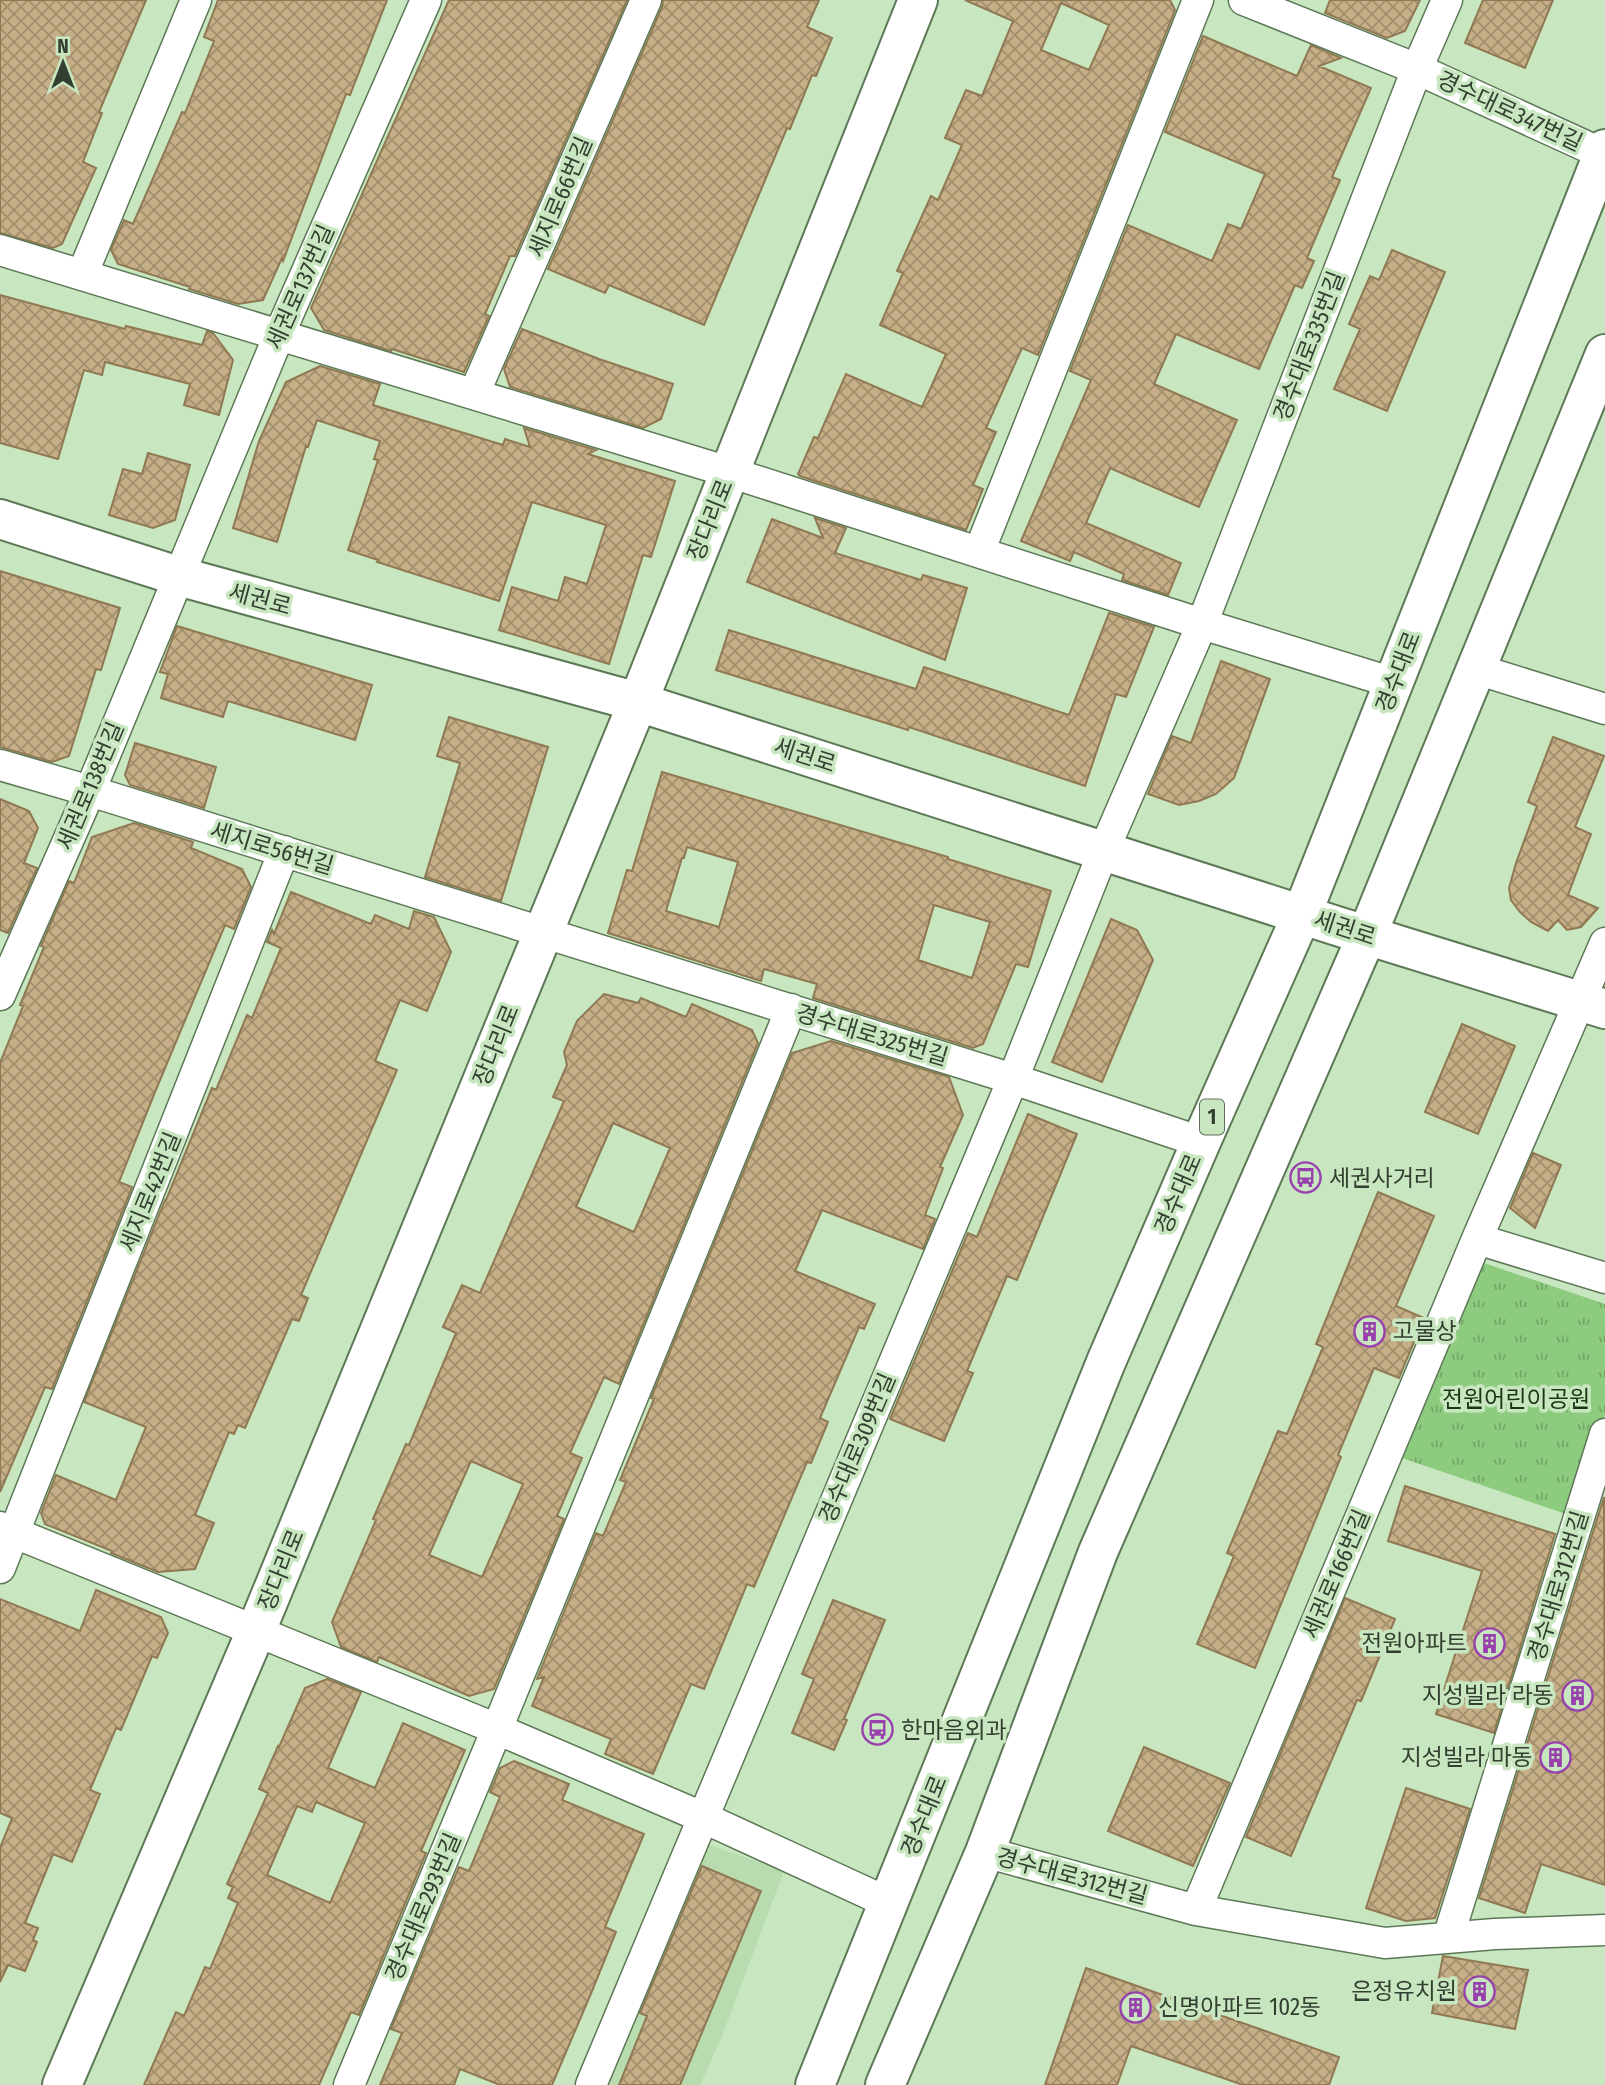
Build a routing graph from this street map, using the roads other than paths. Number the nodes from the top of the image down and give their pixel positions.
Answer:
1 (196, 0) edge
2 (426, 0) edge
3 (646, 0) edge
4 (918, 0) edge
5 (1198, 0) edge
6 (1244, 0) edge
7 (1447, 0) edge
8 (1417, 69) junction
9 (1604, 151) edge
10 (0, 250) edge
11 (82, 275) junction
12 (279, 335) junction
13 (1605, 355) edge
14 (474, 394) junction
15 (729, 472) junction
16 (0, 519) edge
17 (979, 552) junction
18 (178, 576) junction
19 (1202, 624) junction
20 (1476, 669) junction
21 (1394, 683) junction
22 (638, 702) junction
23 (1605, 709) edge
24 (0, 765) edge
25 (90, 791) junction
26 (1104, 850) junction
27 (284, 851) junction
28 (1302, 914) junction
29 (542, 932) junction
30 (1367, 935) junction
31 (1605, 943) edge
32 (0, 995) edge
33 (1593, 1005) edge
34 (790, 1009) junction
35 (1013, 1079) junction
36 (1201, 1142) junction
37 (1477, 1239) junction
38 (1605, 1278) edge
39 (1605, 1434) edge
40 (8, 1530) edge
41 (0, 1568) edge
42 (256, 1631) junction
43 (497, 1729) junction
44 (702, 1817) junction
45 (985, 1852) junction
46 (889, 1903) junction
47 (1196, 1910) junction
48 (1605, 1930) edge
49 (1448, 1938) junction
50 (62, 2085) edge
51 (349, 2085) edge
52 (591, 2085) edge
53 (815, 2085) edge
54 (885, 2085) edge

1 - 11 street
2 - 12 street, 세권로137번길
3 - 14 street, 세지로66번길
4 - 15 main road, 장다리로
5 - 17 street
6 - 8 street, 경수대로347번길
7 - 8 street, 경수대로347번길
8 - 9 street, 경수대로347번길
8 - 19 street, 경수대로335번길
9 - 21 main road, 경수대로 / 1
10 - 11 street
11 - 12 street
12 - 14 street
12 - 18 street, 세권로137번길
13 - 20 main road
14 - 15 street
15 - 17 street
15 - 22 main road, 장다리로
16 - 18 main road, 세권로
17 - 19 street
18 - 22 main road, 세권로
18 - 25 street, 세권로138번길
19 - 21 street
19 - 26 street, 경수대로335번길
20 - 23 street
20 - 30 main road
21 - 28 main road, 경수대로 / 1
22 - 26 main road, 세권로
22 - 29 main road, 장다리로
24 - 25 street, 세지로56번길
25 - 27 street, 세지로56번길
25 - 32 street, 세권로138번길
26 - 28 main road, 세권로
26 - 35 street, 경수대로309번길
27 - 29 street, 세지로56번길
27 - 40 street, 세지로42번길
28 - 30 main road, 세권로
28 - 36 main road, 경수대로 / 1
29 - 34 street, 경수대로325번길
29 - 42 main road, 장다리로
30 - 33 main road, 세권로
30 - 45 main road
31 - 33 street, 세권로166번길
33 - 37 street, 세권로166번길
34 - 35 street, 경수대로325번길
34 - 43 street
35 - 36 street, 경수대로325번길
35 - 44 street, 경수대로309번길
36 - 46 main road, 경수대로 / 1
37 - 38 street
37 - 47 street, 세권로166번길
39 - 49 street, 경수대로312번길
40 - 41 street, 세지로42번길
40 - 42 street
42 - 43 street
42 - 50 main road, 장다리로
43 - 44 street
43 - 51 street, 경수대로293번길
44 - 46 street
44 - 52 street
45 - 47 street, 경수대로312번길
45 - 54 main road
46 - 53 main road, 경수대로 / 1
47 - 49 street, 경수대로312번길
48 - 49 street, 경수대로312번길

